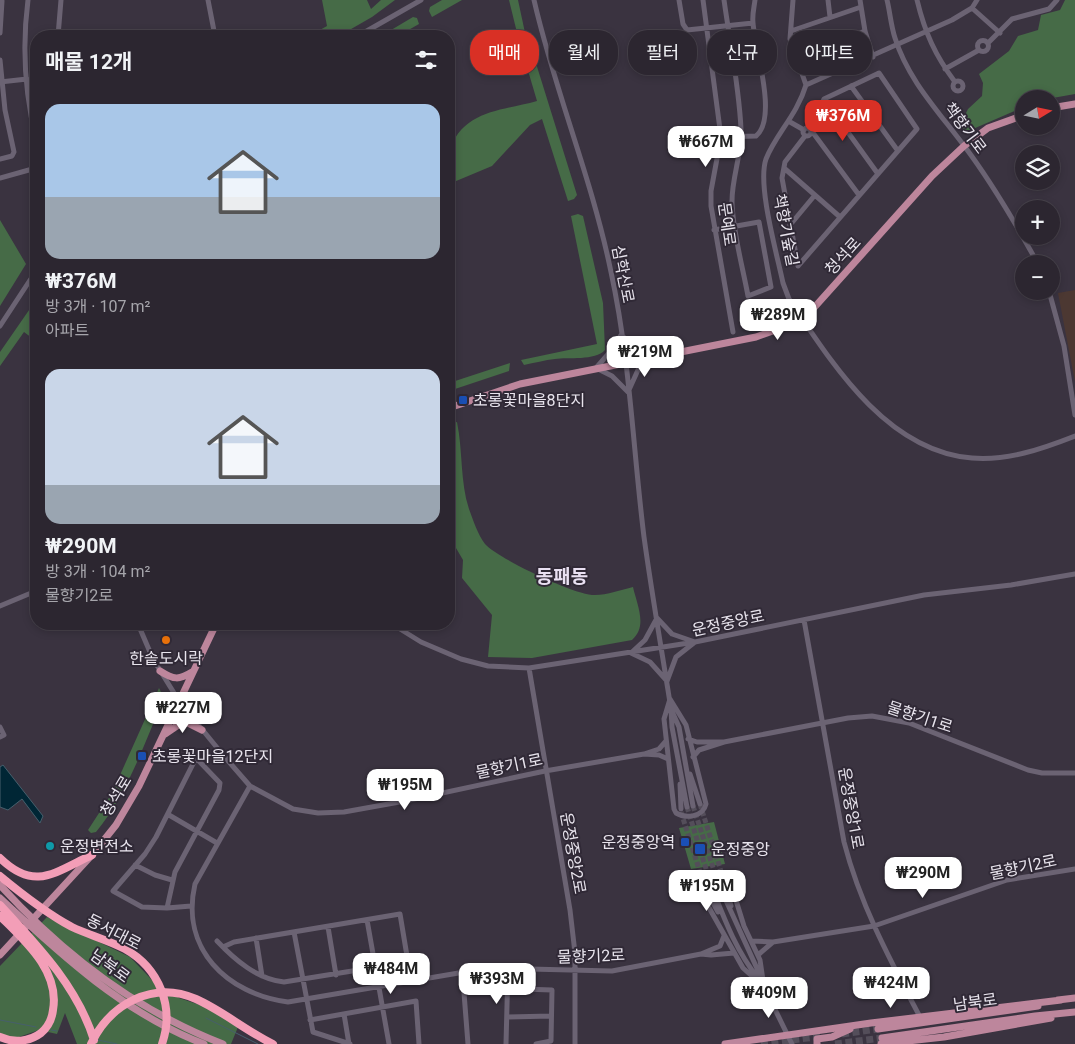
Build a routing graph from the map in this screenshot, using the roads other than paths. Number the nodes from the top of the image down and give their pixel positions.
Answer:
1 (0, 0) edge
2 (28, 0) edge
3 (61, 0) edge
4 (208, 0) edge
5 (421, 0) edge
6 (534, 0) edge
7 (680, 0) edge
8 (703, 0) edge
9 (724, 0) edge
10 (755, 0) edge
11 (793, 0) edge
12 (828, 0) edge
13 (860, 0) edge
14 (888, 0) edge
15 (917, 0) edge
16 (978, 0) edge
17 (1058, 0) edge
18 (861, 7) junction
19 (972, 8) junction
20 (830, 17) junction
21 (752, 24) junction
22 (728, 26) junction
23 (0, 27) edge
24 (707, 29) junction
25 (58, 30) edge
26 (214, 30) edge
27 (368, 30) edge
28 (790, 30) edge
29 (793, 30) edge
30 (865, 30) edge
31 (925, 31) junction
32 (0, 33) edge
33 (1000, 33) junction
34 (898, 44) junction
35 (872, 54) edge
36 (873, 57) junction
37 (0, 60) edge
38 (945, 69) junction
39 (802, 75) edge
40 (27, 79) junction
41 (1, 82) edge
42 (955, 82) dead end
43 (806, 85) junction
44 (851, 86) junction
45 (824, 98) junction
46 (30, 99) edge
47 (1075, 104) edge
48 (1060, 106) edge
49 (1015, 118) edge
50 (790, 122) junction
51 (807, 131) junction
52 (721, 136) junction
53 (741, 137) junction
54 (964, 146) junction
55 (898, 151) junction
56 (0, 159) edge
57 (784, 168) junction
58 (30, 170) edge
59 (878, 174) junction
60 (0, 178) edge
61 (815, 195) junction
62 (859, 195) junction
63 (840, 217) junction
64 (790, 224) junction
65 (736, 228) junction
66 (714, 230) junction
67 (1033, 255) edge
68 (30, 282) edge
69 (1051, 300) edge
70 (802, 317) junction
71 (0, 326) edge
72 (733, 332) dead end
73 (621, 335) junction
74 (652, 356) junction
75 (625, 362) junction
76 (596, 368) junction
77 (628, 392) junction
78 (455, 406) edge
79 (1075, 415) edge
80 (1075, 436) edge
81 (1075, 574) edge
82 (30, 594) edge
83 (0, 606) edge
84 (657, 618) junction
85 (804, 620) junction
86 (141, 630) edge
87 (213, 630) edge
88 (402, 630) edge
89 (695, 642) junction
90 (662, 648) junction
91 (631, 653) junction
92 (529, 668) junction
93 (160, 671) junction
94 (192, 672) junction
95 (667, 681) junction
96 (670, 699) junction
97 (179, 701) junction
98 (671, 709) junction
99 (823, 723) junction
100 (0, 727) edge
101 (202, 730) junction
102 (164, 734) junction
103 (0, 737) edge
104 (688, 739) junction
105 (666, 741) junction
106 (724, 742) junction
107 (644, 754) junction
108 (693, 757) junction
109 (668, 759) junction
110 (685, 760) junction
111 (680, 768) junction
112 (545, 771) junction
113 (1075, 773) edge
114 (250, 786) junction
115 (700, 804) tunnel mouth
116 (680, 809) tunnel mouth
117 (169, 815) junction
118 (198, 832) junction
119 (217, 843) junction
120 (92, 855) junction
121 (0, 858) edge
122 (135, 865) junction
123 (1075, 869) edge
124 (0, 876) edge
125 (172, 880) junction
126 (721, 882) tunnel mouth
127 (0, 885) edge
128 (711, 885) tunnel mouth
129 (705, 888) tunnel mouth
130 (0, 898) edge
131 (0, 906) edge
132 (191, 906) junction
133 (167, 908) junction
134 (0, 916) edge
135 (15, 916) junction
136 (366, 920) junction
137 (726, 925) junction
138 (328, 926) junction
139 (874, 926) junction
140 (294, 932) junction
141 (724, 936) junction
142 (256, 938) junction
143 (38, 940) junction
144 (751, 940) junction
145 (217, 941) dead end
146 (773, 942) junction
147 (223, 948) junction
148 (734, 953) junction
149 (701, 954) junction
150 (758, 955) junction
151 (0, 956) edge
152 (508, 967) junction
153 (375, 968) junction
154 (575, 971) junction
155 (336, 974) junction
156 (262, 976) junction
157 (302, 980) junction
158 (764, 986) junction
159 (378, 988) junction
160 (507, 988) junction
161 (1075, 998) edge
162 (306, 1000) junction
163 (1061, 1000) junction
164 (382, 1007) junction
165 (141, 1008) junction
166 (1075, 1012) edge
167 (344, 1014) junction
168 (1063, 1014) junction
169 (551, 1016) junction
170 (507, 1017) junction
171 (920, 1017) junction
172 (310, 1020) junction
173 (865, 1024) junction
174 (878, 1029) tunnel mouth
175 (788, 1035) junction
176 (0, 1038) edge
177 (920, 1039) junction
178 (749, 1041) junction
179 (882, 1041) edge
180 (162, 1043) edge
181 (93, 1044) edge
182 (204, 1044) edge
183 (223, 1044) edge
184 (273, 1044) edge
185 (350, 1044) edge
186 (389, 1044) edge
187 (419, 1044) edge
188 (468, 1044) edge
189 (506, 1044) edge
190 (536, 1044) edge
191 (575, 1044) edge
192 (725, 1044) edge
193 (763, 1044) edge
194 (792, 1044) edge
195 (816, 1044) tunnel mouth
196 (903, 1044) edge

1 - 23 street
2 - 40 street
3 - 25 street
4 - 26 street
5 - 27 street
6 - 73 street, 심학산로
7 - 24 street
8 - 24 street, 문예로
9 - 22 street
10 - 21 street
11 - 28 street
12 - 20 street
13 - 18 street
14 - 34 street, 책향기로
15 - 31 street
16 - 19 street
17 - 33 street
18 - 20 street
18 - 30 street
19 - 31 street
19 - 33 street
20 - 29 street
21 - 22 street
21 - 53 street
22 - 24 street
22 - 53 street
23 - 32 street
24 - 52 street, 문예로
31 - 34 street
31 - 38 street
33 - 38 street
34 - 36 street
34 - 54 street, 책향기로
35 - 36 street
36 - 43 street
37 - 41 street
38 - 42 street
39 - 43 street
40 - 41 street
40 - 46 street
41 - 56 street
43 - 50 street, 책향기숲길
44 - 45 street
44 - 55 street
44 - 55 street
45 - 51 street
45 - 59 street
47 - 48 main road
49 - 54 main road, 청석로
50 - 51 street
50 - 70 street, 책향기숲길
51 - 57 street
51 - 62 street
52 - 53 street
52 - 66 street, 문예로
53 - 65 street
54 - 67 street, 책향기로
54 - 70 main road, 청석로
55 - 59 street
57 - 61 street
57 - 64 street
58 - 60 street
59 - 62 street
61 - 63 street
61 - 64 street
62 - 63 street
63 - 64 street
65 - 65 street
65 - 66 street
66 - 72 street, 문예로
68 - 71 street
69 - 79 street
70 - 74 main road, 청석로
70 - 80 street, 책향기숲길
73 - 74 street
73 - 75 street, 심학산로
73 - 76 street
74 - 75 main road, 청석로
74 - 77 street
75 - 76 main road, 청석로
75 - 77 street, 심학산로
76 - 77 street
76 - 78 main road, 청석로
77 - 84 street, 심학산로
81 - 85 street, 운정중앙로
82 - 83 street
84 - 89 street
84 - 90 street, 심학산로
84 - 91 street
85 - 89 street, 운정중앙로
85 - 99 street, 운정중앙1로
86 - 93 street, 물향기1로
87 - 94 main road, 청석로
88 - 92 street, 운정중앙로
89 - 90 street, 운정중앙로
89 - 95 street
90 - 91 street, 운정중앙로
90 - 95 street, 심학산로
91 - 92 street, 운정중앙로
91 - 95 street
92 - 112 street, 운정중앙2로
93 - 94 main road
93 - 97 street, 물향기1로
94 - 97 main road, 청석로
95 - 96 street, 심학산로
96 - 98 street, 심학산로
96 - 104 street
96 - 105 street
97 - 101 street, 물향기1로
97 - 102 main road, 청석로
98 - 110 street
98 - 111 street, 심학산로
99 - 106 street, 물향기1로
99 - 113 street, 물향기1로
99 - 139 street, 운정중앙1로
100 - 103 street
101 - 102 main road
101 - 114 street, 물향기1로
102 - 120 main road, 청석로
104 - 106 street
104 - 108 street
105 - 107 street
105 - 109 street
106 - 108 street
107 - 109 street
107 - 112 street, 물향기1로
108 - 109 street
110 - 111 street
110 - 115 street
111 - 116 street
112 - 114 street, 물향기1로
112 - 154 street, 운정중앙2로
114 - 119 street, 물향기2로
117 - 118 street
117 - 118 street
117 - 122 street
118 - 119 street
118 - 125 street
119 - 132 street, 물향기2로
120 - 121 highway
120 - 151 main road, 청석로
122 - 125 street
122 - 133 street
123 - 139 street, 물향기2로
124 - 180 highway, 동서대로
125 - 133 street
126 - 158 street
127 - 135 main road, 남북로
128 - 137 street
129 - 137 street
130 - 135 main road, 남북로
131 - 135 highway
132 - 133 street
132 - 162 street, 물향기2로
134 - 135 highway
135 - 143 highway
135 - 143 main road, 남북로
136 - 138 street
136 - 153 street
136 - 153 street
137 - 158 street
138 - 140 street
138 - 155 street
139 - 146 street, 물향기2로
139 - 171 street, 운정중앙1로
140 - 142 street
140 - 157 street
141 - 144 street
141 - 148 street
141 - 149 street
142 - 147 street
142 - 156 street
143 - 165 main road, 남북로
143 - 176 highway
143 - 181 highway
144 - 146 street, 물향기2로
144 - 150 street
145 - 147 street
146 - 150 street
147 - 156 street
148 - 149 street
148 - 158 street
149 - 154 street, 물향기2로
150 - 158 street
152 - 154 street, 물향기2로
152 - 159 street, 물향기2로
152 - 160 street
153 - 155 street
153 - 159 street
154 - 191 street, 운정중앙2로
155 - 157 street
156 - 157 street
157 - 162 street
158 - 175 street
159 - 162 street, 물향기2로
159 - 164 street
160 - 169 street
160 - 170 street
160 - 188 street
161 - 163 main road, 남북로
162 - 172 street
163 - 171 main road
163 - 174 main road, 남북로
164 - 167 street
164 - 186 street
164 - 187 street
165 - 182 main road, 남북로
165 - 183 main road, 남북로
166 - 168 main road, 남북로
167 - 172 street
167 - 185 street
168 - 177 main road
168 - 179 main road, 남북로
169 - 170 street
169 - 190 street
170 - 189 street
171 - 173 main road
172 - 185 street
173 - 175 main road
173 - 195 main road
175 - 178 main road
175 - 194 street
177 - 179 main road
177 - 196 main road
178 - 192 main road
178 - 193 main road
181 - 184 highway

